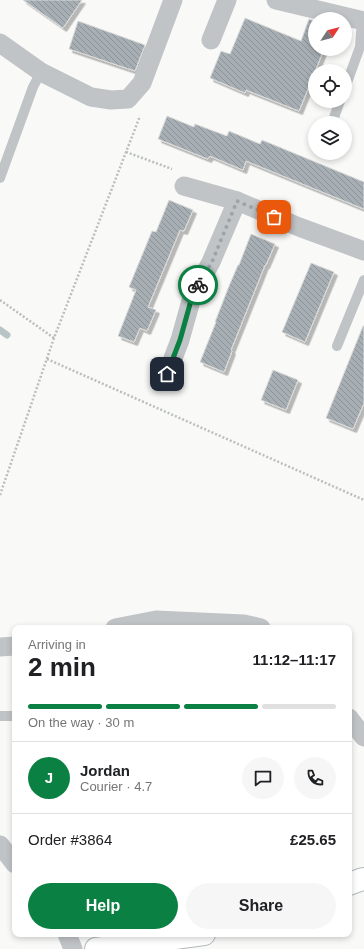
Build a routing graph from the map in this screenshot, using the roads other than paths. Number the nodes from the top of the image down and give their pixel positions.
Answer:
1 (173, 0) edge
2 (228, 0) edge
3 (276, 0) edge
4 (363, 20) edge
5 (211, 40) dead end
6 (0, 43) edge
7 (352, 69) edge
8 (41, 72) junction
9 (0, 178) edge
10 (184, 186) road end
11 (237, 201) junction
12 (364, 251) edge
13 (364, 280) edge
14 (337, 346) dead end
15 (167, 374) dead end
16 (130, 625) edge
17 (248, 625) edge
18 (12, 646) edge
19 (0, 647) edge
20 (0, 716) edge
21 (12, 716) edge
22 (352, 722) edge
23 (364, 737) edge
24 (0, 845) edge
25 (12, 860) edge
26 (69, 937) edge
27 (182, 937) edge
28 (73, 949) edge
29 (96, 949) edge

1 - 8 street
2 - 5 street
3 - 4 street
4 - 7 lane
6 - 8 street
8 - 9 lane
10 - 11 street
11 - 12 street
11 - 15 street
13 - 14 lane
16 - 17 street
18 - 19 street
20 - 21 lane
22 - 23 street
24 - 25 street
26 - 28 street
27 - 29 main road

